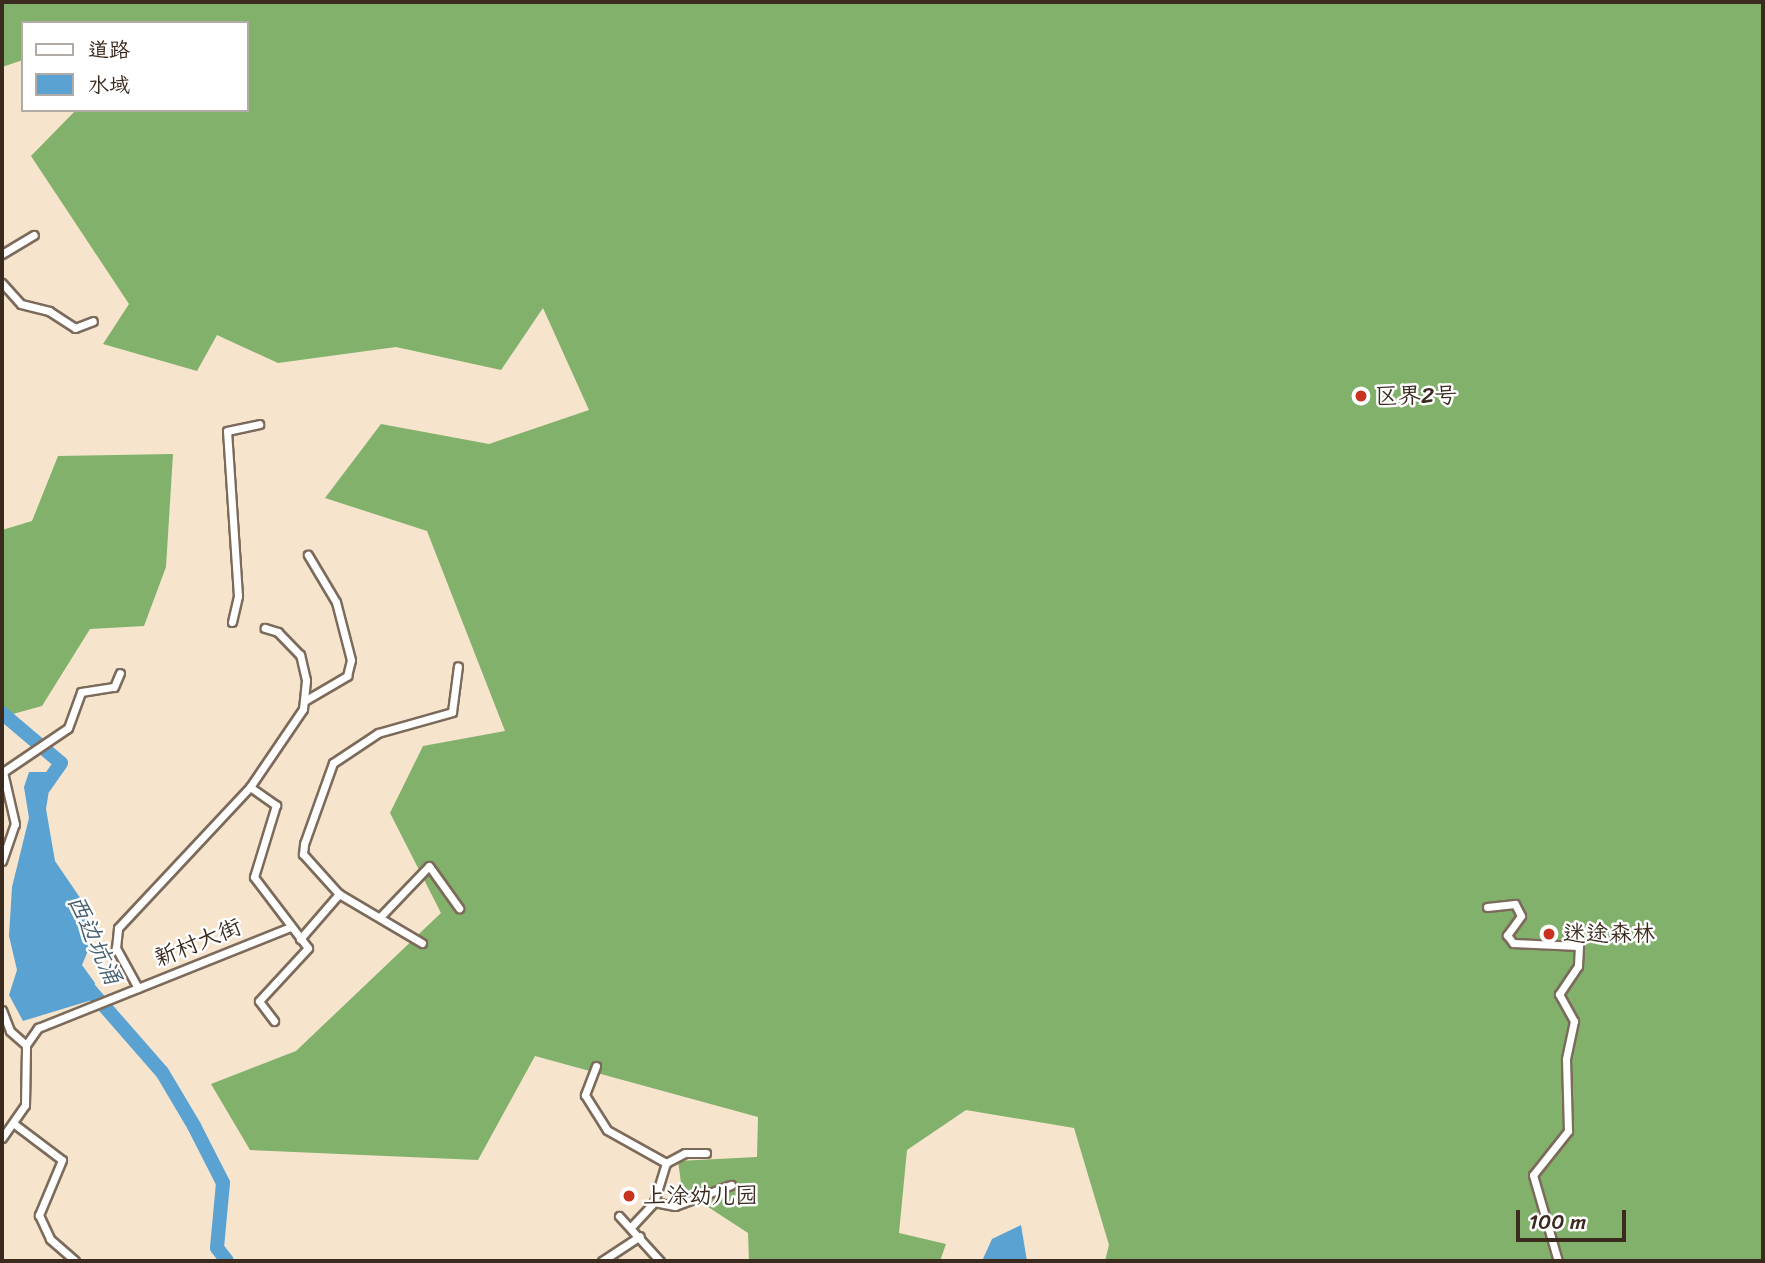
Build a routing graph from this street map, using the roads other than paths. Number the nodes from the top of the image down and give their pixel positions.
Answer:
1 (34, 235) dead end
2 (2, 254) edge
3 (2, 283) edge
4 (93, 321) dead end
5 (259, 424) dead end
6 (308, 555) dead end
7 (232, 622) dead end
8 (265, 628) dead end
9 (458, 666) dead end
10 (120, 673) dead end
11 (306, 700) junction
12 (250, 787) junction
13 (2, 861) edge
14 (339, 894) junction
15 (1487, 907) dead end
16 (459, 908) dead end
17 (381, 916) junction
18 (290, 928) junction
19 (300, 939) junction
20 (422, 943) dead end
21 (138, 988) junction
22 (2, 1010) edge
23 (274, 1021) dead end
24 (26, 1045) junction
25 (596, 1066) dead end
26 (13, 1123) junction
27 (2, 1138) edge
28 (706, 1153) dead end
29 (666, 1163) junction
30 (731, 1185) dead end
31 (654, 1202) junction
32 (619, 1216) dead end
33 (632, 1226) junction
34 (640, 1236) junction
35 (75, 1261) edge
36 (602, 1261) edge
37 (660, 1261) edge
38 (1558, 1261) edge

1 - 2 street
3 - 4 street
5 - 7 street
6 - 11 street
8 - 11 street
9 - 14 street
10 - 13 street
11 - 12 street
12 - 18 street
12 - 21 street
14 - 17 street
14 - 19 street
15 - 38 street
16 - 17 street
17 - 20 street
18 - 19 street
18 - 21 street, 新村大街
19 - 23 street
21 - 24 street, 新村大街
22 - 24 street
24 - 26 street
25 - 29 street
26 - 27 street
26 - 35 street
28 - 29 street
29 - 31 street
30 - 31 street
31 - 33 street
32 - 33 street
33 - 34 street
34 - 36 street
34 - 37 street

